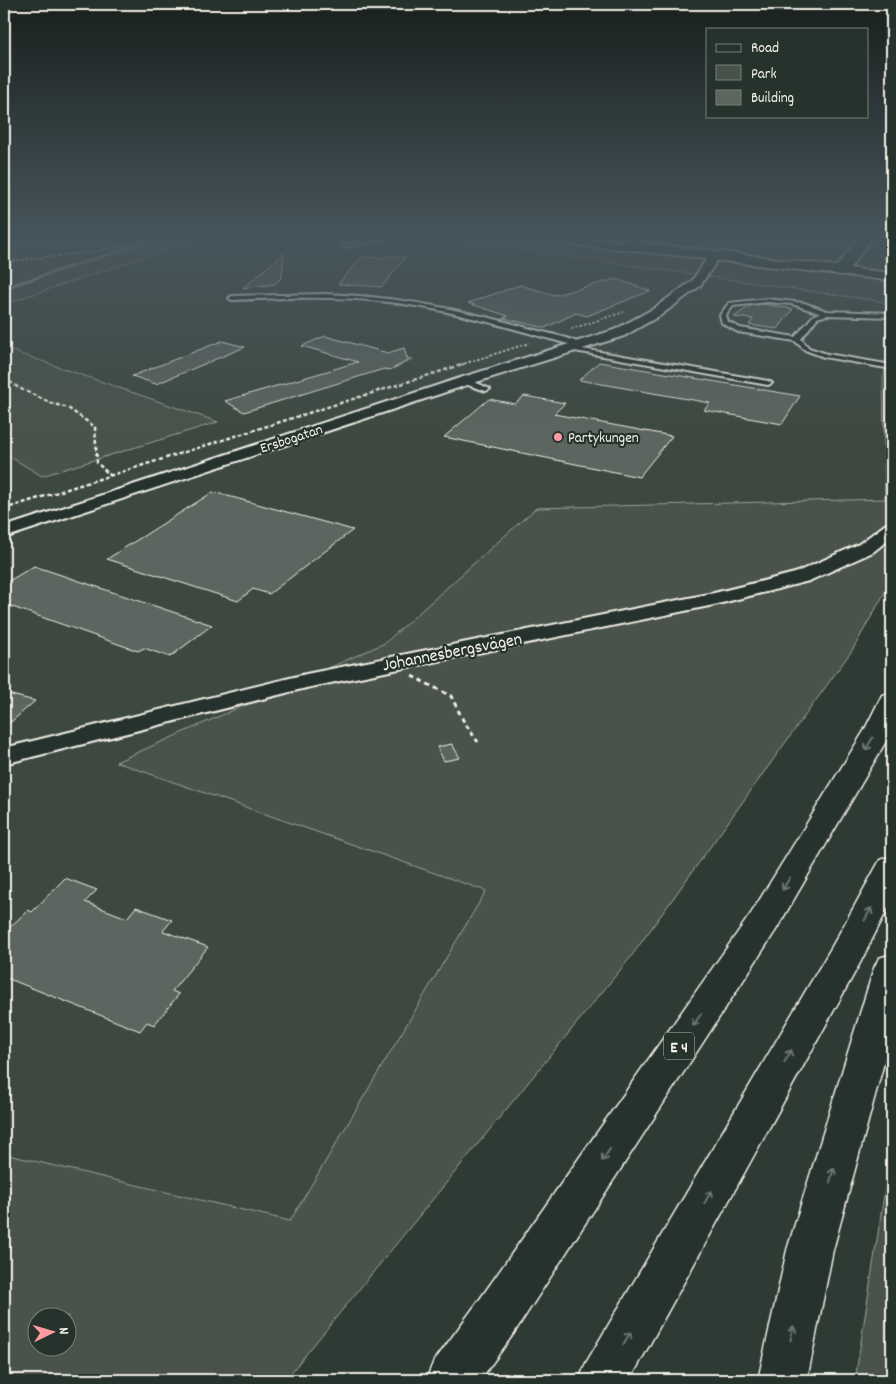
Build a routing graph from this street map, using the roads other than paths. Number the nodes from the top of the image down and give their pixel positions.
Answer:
1 (402, 303) edge
2 (670, 303) edge
3 (739, 303) edge
4 (784, 303) edge
5 (826, 313) junction
6 (892, 315) edge
7 (797, 339) junction
8 (574, 347) junction
9 (892, 367) edge
10 (465, 381) junction
11 (768, 382) dead end
12 (486, 389) dead end
13 (892, 528) edge
14 (4, 533) edge
15 (892, 702) edge
16 (4, 756) edge
17 (892, 868) edge
18 (892, 968) edge
19 (450, 1380) edge
20 (603, 1380) edge
21 (782, 1380) edge

1 - 8 lane
2 - 8 street, Ersbogatan
3 - 7 lane
4 - 5 lane
5 - 6 lane
5 - 7 lane
7 - 9 lane
8 - 10 street, Ersbogatan
8 - 11 lane
10 - 12 lane
10 - 14 street, Ersbogatan
13 - 16 street, Johannesbergsvägen
15 -> 19 main road, E 4
20 -> 17 main road
21 -> 18 main road

